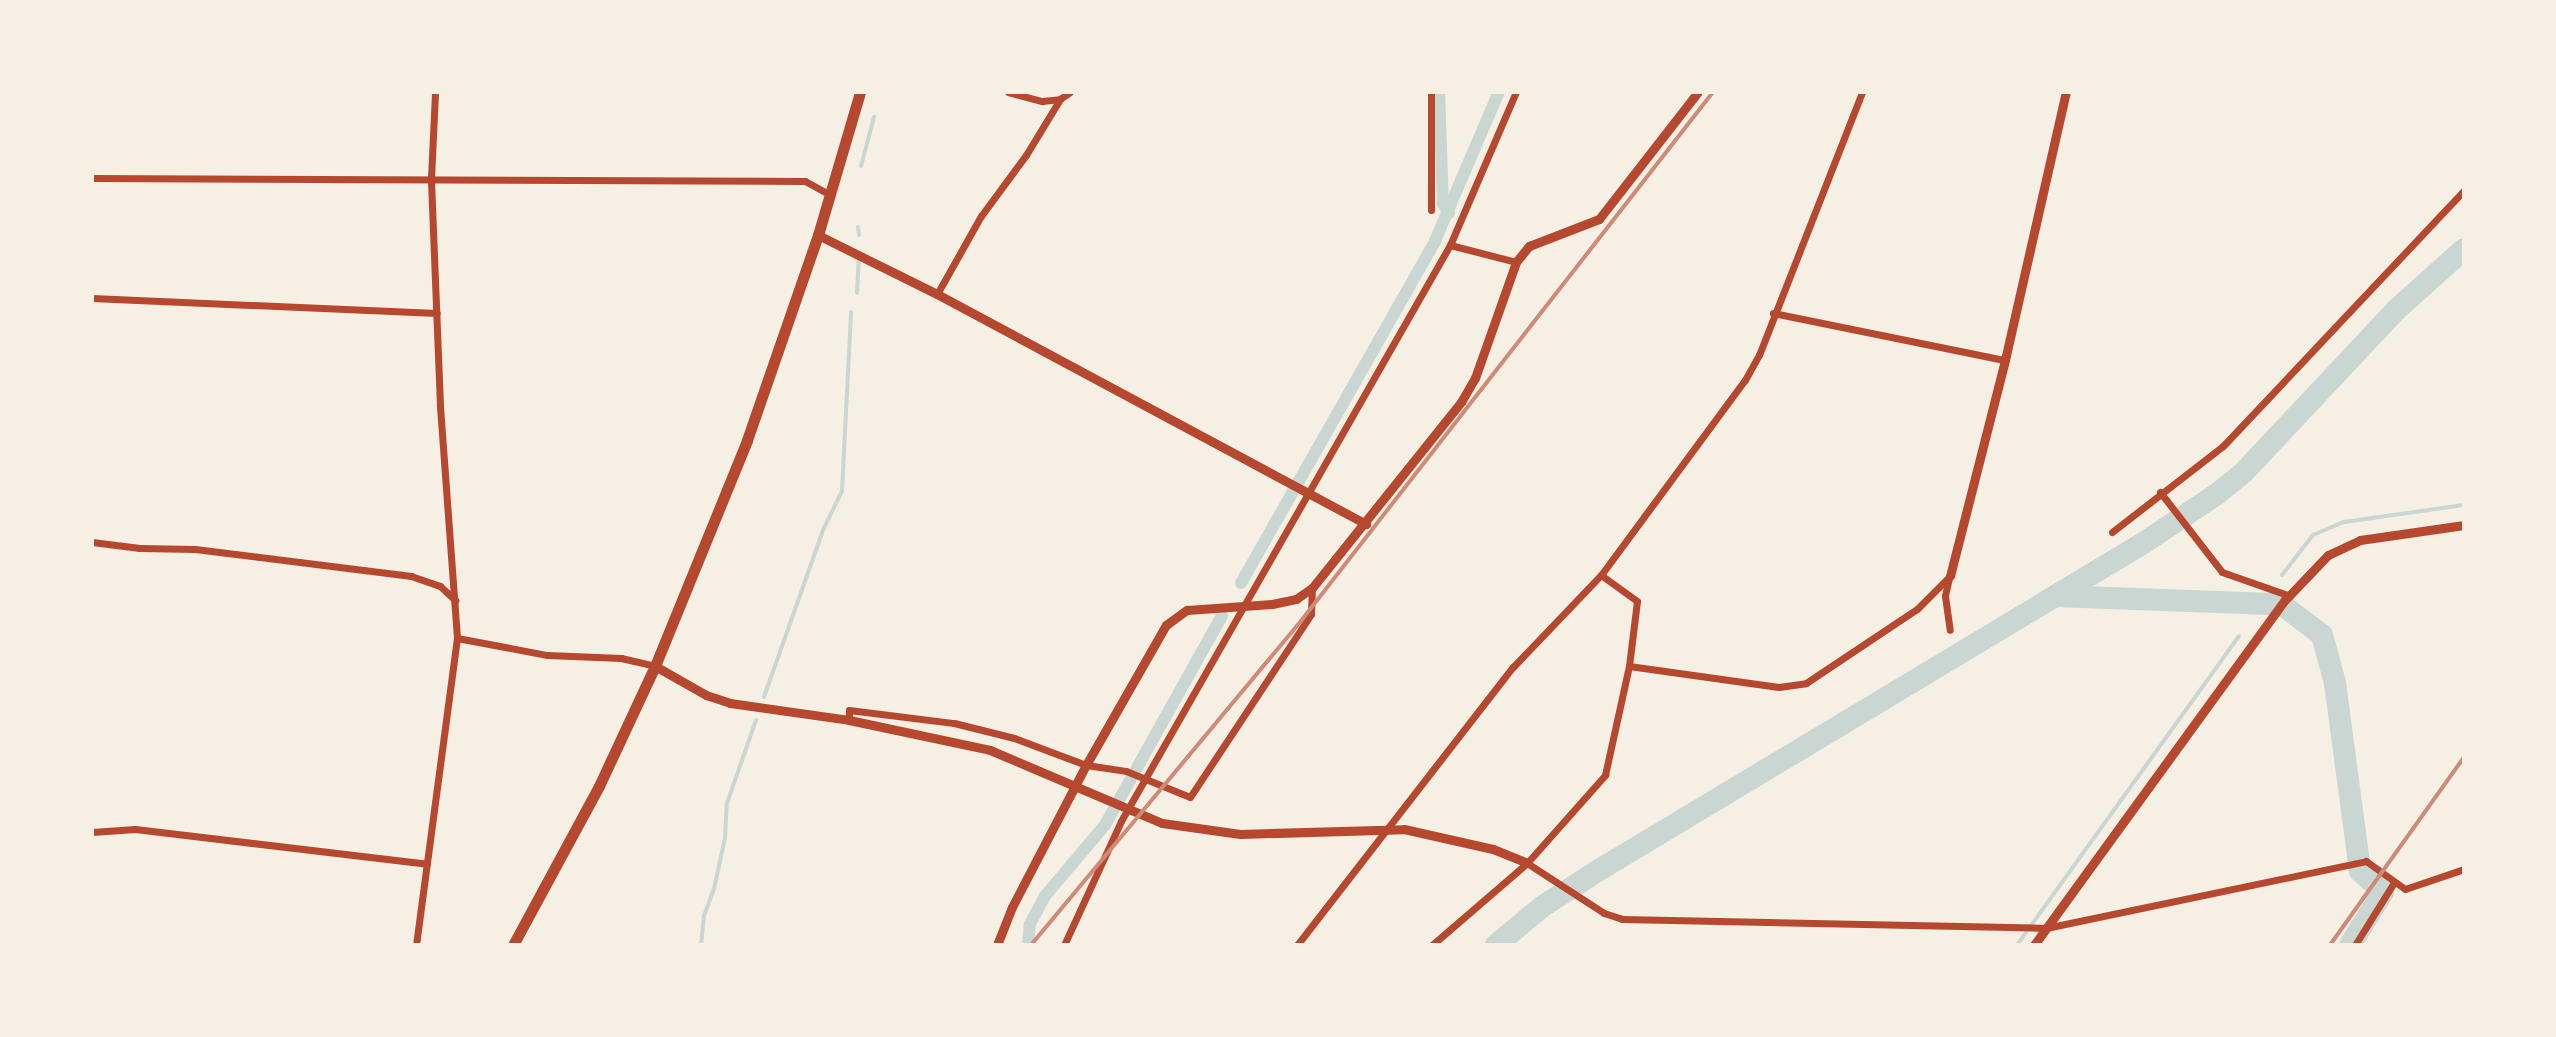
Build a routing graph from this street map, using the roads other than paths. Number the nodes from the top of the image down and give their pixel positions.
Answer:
1 (435, 92) edge
2 (860, 92) edge
3 (1008, 92) edge
4 (1070, 92) edge
5 (1431, 92) edge
6 (1516, 92) edge
7 (1698, 92) edge
8 (1862, 92) edge
9 (2066, 92) edge
10 (1060, 99) junction
11 (92, 178) edge
12 (431, 178) junction
13 (2464, 190) edge
14 (830, 195) junction
15 (1431, 210) dead end
16 (818, 235) junction
17 (1450, 245) junction
18 (1516, 262) junction
19 (937, 294) junction
20 (92, 298) edge
21 (437, 313) junction
22 (1773, 313) junction
23 (2005, 360) junction
24 (1306, 488) junction
25 (2162, 494) junction
26 (1366, 524) junction
27 (2464, 525) edge
28 (2112, 532) dead end
29 (92, 542) edge
30 (1601, 575) junction
31 (1950, 576) junction
32 (1312, 588) junction
33 (2287, 598) junction
34 (455, 600) junction
35 (1242, 605) junction
36 (1950, 630) dead end
37 (457, 638) junction
38 (655, 666) junction
39 (1629, 666) junction
40 (849, 720) junction
41 (1086, 765) junction
42 (1142, 780) junction
43 (92, 832) edge
44 (1527, 863) junction
45 (427, 864) junction
46 (2464, 869) edge
47 (2393, 884) junction
48 (2046, 928) junction
49 (416, 945) edge
50 (513, 945) edge
51 (997, 945) edge
52 (1064, 945) edge
53 (1297, 945) edge
54 (1432, 945) edge
55 (2034, 945) edge
56 (2355, 945) edge

1 - 12 street
2 - 14 highway
3 - 10 street
4 - 10 street
5 - 15 street
6 - 17 street
7 - 18 street
8 - 22 street
9 - 23 street
10 - 19 street
11 - 12 street
12 - 14 street
12 - 21 street
13 - 25 street
14 - 16 highway
16 - 19 street
16 - 38 highway
17 - 18 street
17 - 24 street
18 - 26 street
19 - 24 street
20 - 21 street
21 - 34 street
22 - 23 street
22 - 30 street
23 - 31 street
24 - 26 street
24 - 35 street
25 - 28 street
25 - 33 street
26 - 32 street
27 - 33 street
29 - 34 street
30 - 39 street
30 - 53 street
31 - 36 street
31 - 39 street
32 - 35 street
32 - 42 street
33 - 48 street
34 - 37 street
35 - 41 street
35 - 42 street
37 - 38 street
37 - 45 street
38 - 40 street
38 - 50 highway
39 - 44 street
40 - 41 street
40 - 44 street
41 - 42 street
41 - 51 street
42 - 52 street
43 - 45 street
44 - 48 street
44 - 54 street
45 - 49 street
46 - 47 street
47 - 48 street
47 - 56 street
48 - 55 street

